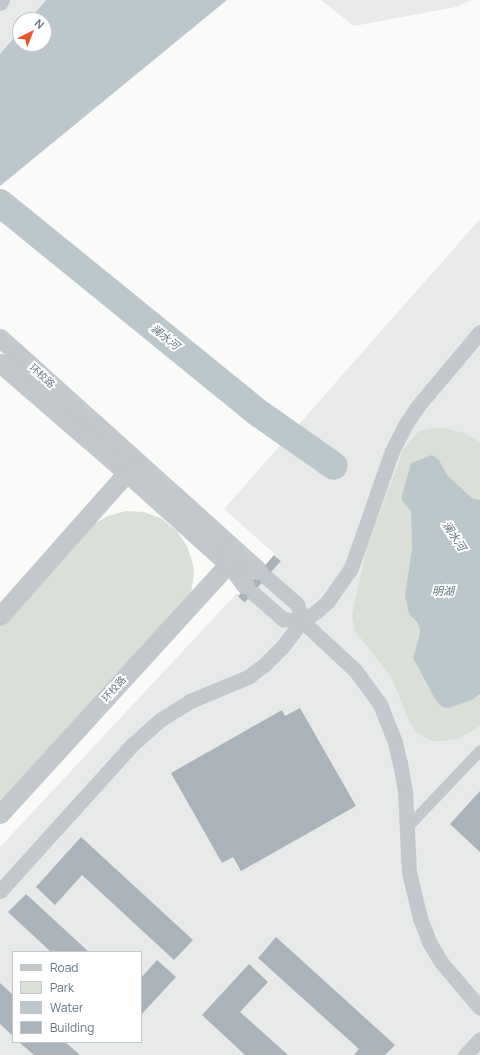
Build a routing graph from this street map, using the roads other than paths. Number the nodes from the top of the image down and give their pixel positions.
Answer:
1 (2, 0) edge
2 (0, 3) edge
3 (480, 332) edge
4 (0, 338) edge
5 (0, 363) edge
6 (132, 467) junction
7 (230, 556) junction
8 (263, 574) joint
9 (249, 589) joint
10 (0, 616) edge
11 (302, 621) junction
12 (480, 750) edge
13 (0, 814) edge
14 (407, 827) junction
15 (0, 891) edge
16 (480, 1008) edge
17 (480, 1039) edge
18 (465, 1055) edge

1 - 2 street
3 - 11 street
4 - 6 street, 环校路
5 - 6 street, 环校路
6 - 7 street, 环校路
6 - 10 street
7 - 8 street, 环校路
7 - 9 street, 环校路
7 - 13 street, 环校路
8 - 11 street
9 - 11 street
11 - 14 street
11 - 15 street
12 - 14 street
14 - 16 street
17 - 18 street

